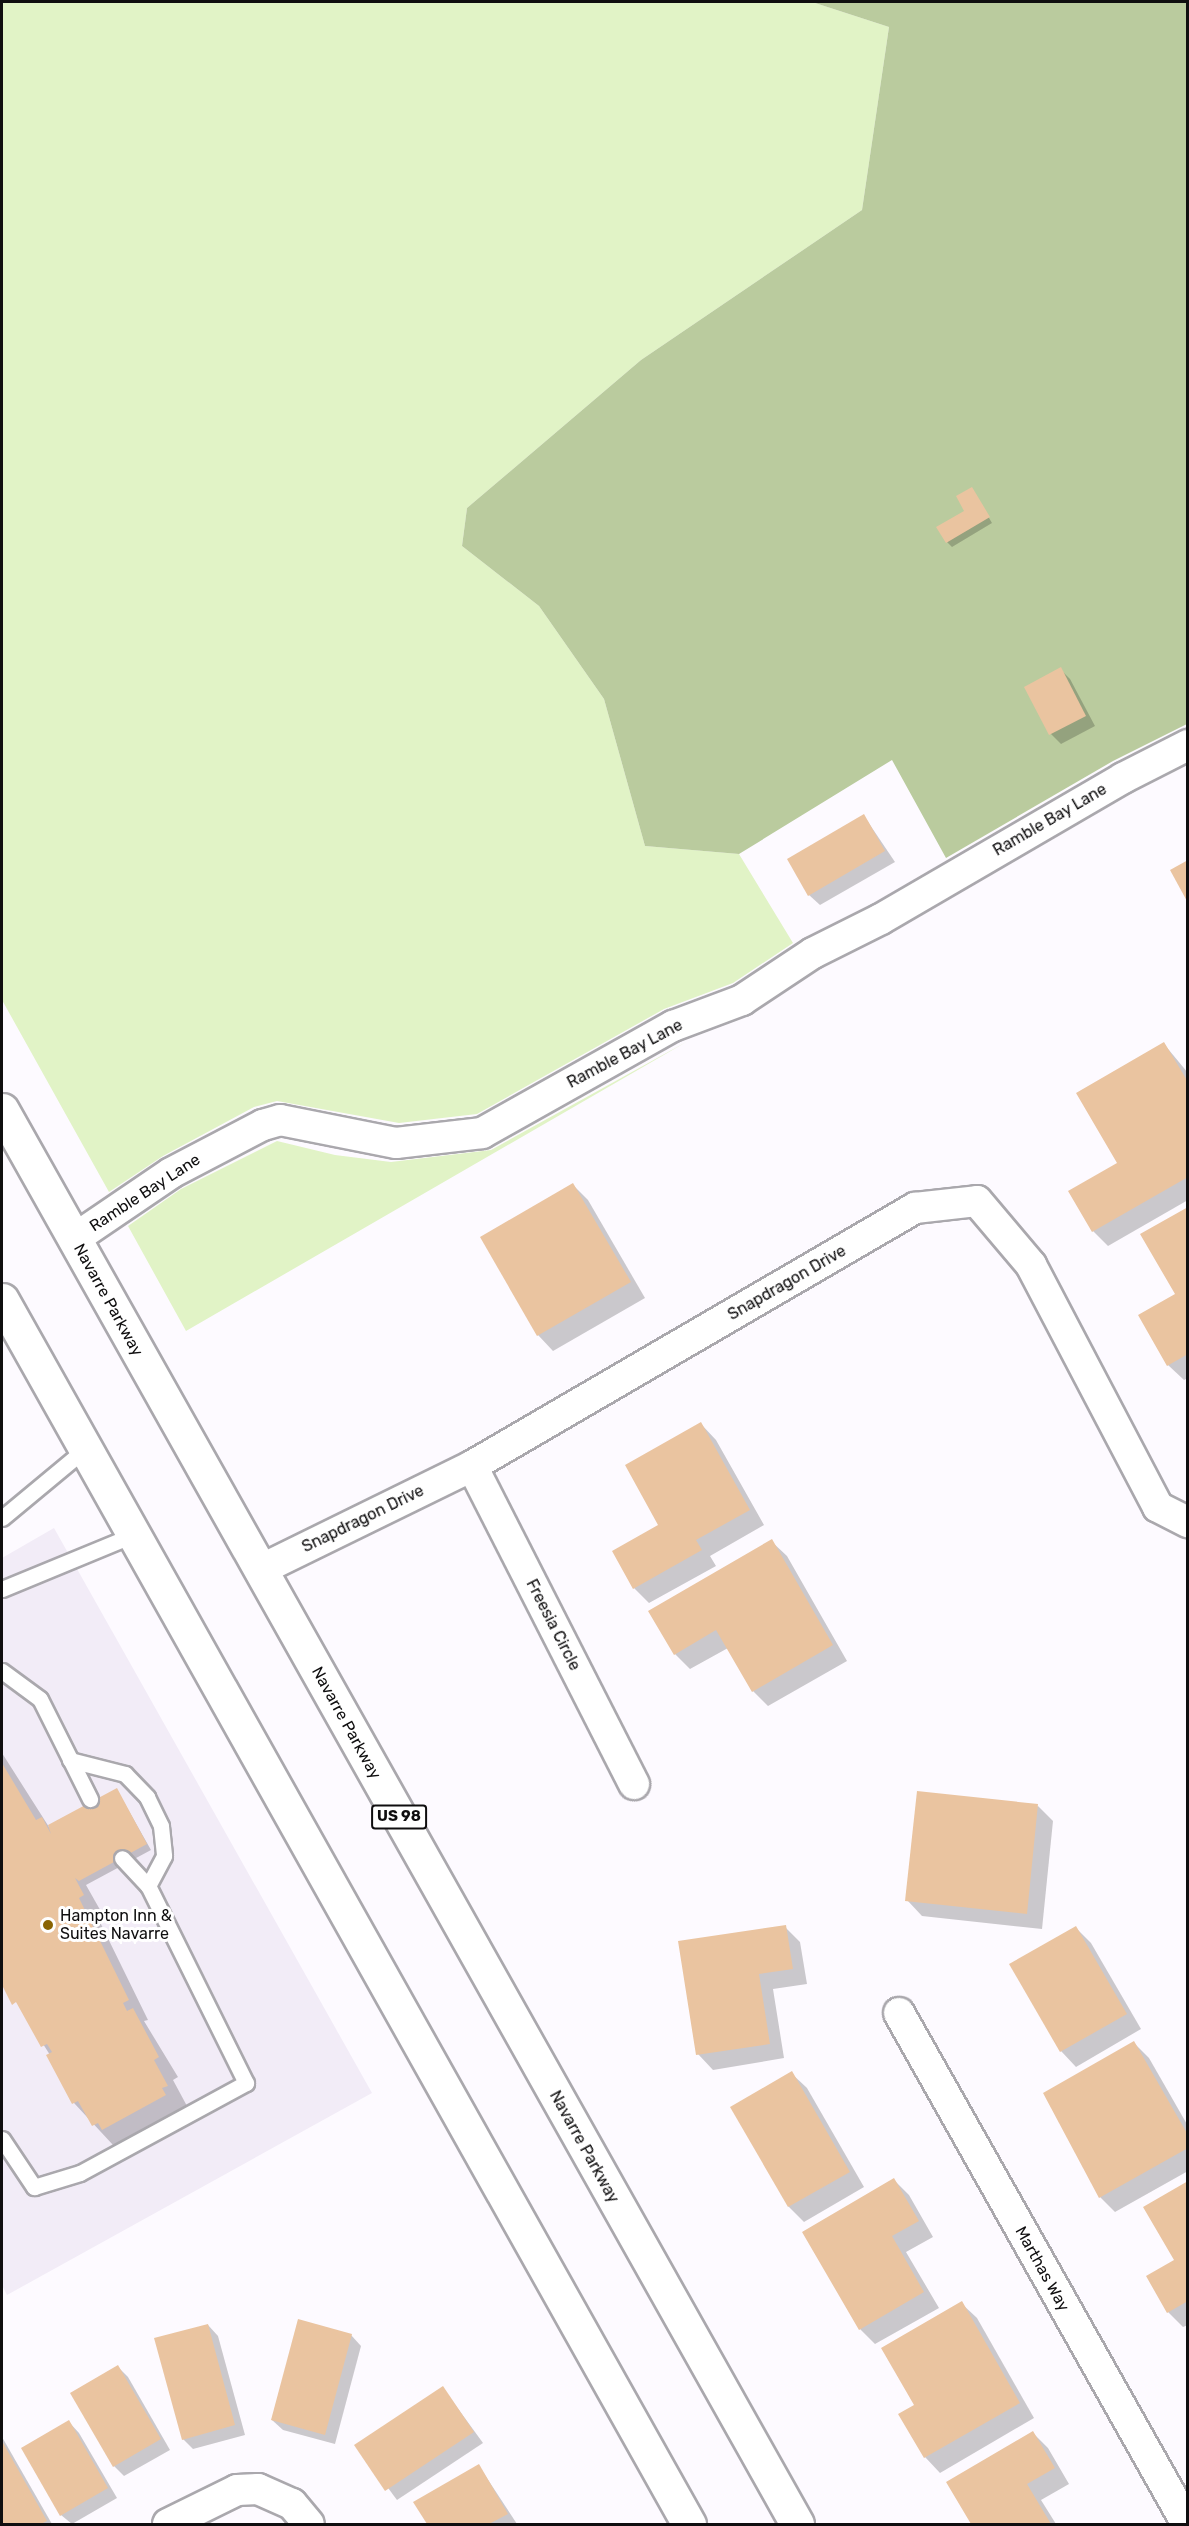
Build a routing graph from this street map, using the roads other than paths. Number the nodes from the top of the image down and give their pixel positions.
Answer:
1 (1188, 745) edge
2 (2, 1110) edge
3 (74, 1239) junction
4 (2, 1300) edge
5 (84, 1449) junction
6 (472, 1466) junction
7 (2, 1518) edge
8 (1188, 1522) edge
9 (133, 1535) junction
10 (260, 1570) junction
11 (2, 1589) edge
12 (2, 1671) edge
13 (70, 1760) junction
14 (634, 1784) dead end
15 (90, 1799) dead end
16 (122, 1858) dead end
17 (148, 1886) junction
18 (899, 2013) dead end
19 (2, 2139) edge
20 (168, 2524) edge
21 (309, 2524) edge
22 (689, 2524) edge
23 (797, 2524) edge
24 (1187, 2524) edge

1 - 3 street, Ramble Bay Lane
2 - 3 highway, Navarre Parkway / US 98
3 - 10 highway, Navarre Parkway / US 98
4 - 5 highway
5 - 7 lane
5 - 9 highway
6 - 8 street, Snapdragon Drive
6 - 10 street, Snapdragon Drive
6 - 14 street, Freesia Circle
9 - 11 lane
9 - 22 highway
10 - 23 highway, Navarre Parkway / US 98
12 - 13 lane
13 - 15 lane
13 - 17 lane
16 - 17 lane
17 - 19 lane
18 - 24 street, Marthas Way
20 - 21 street

